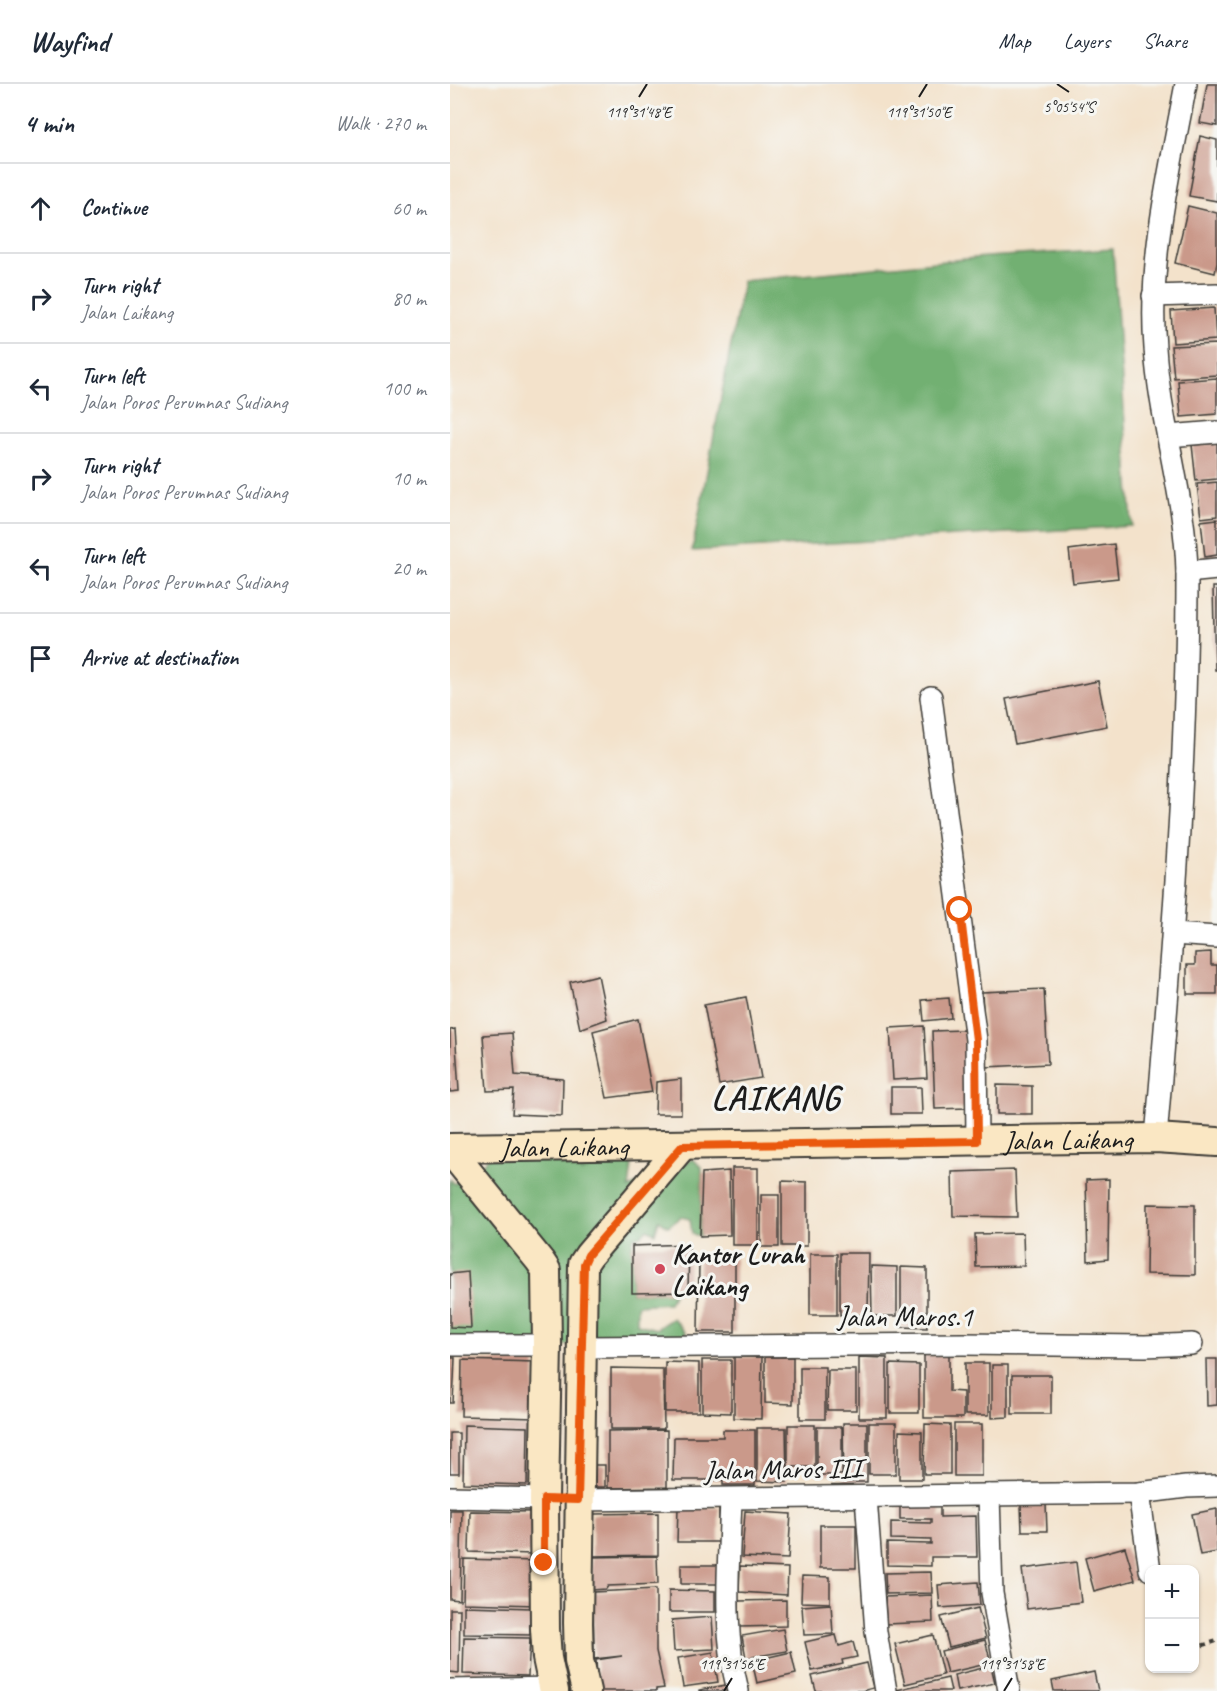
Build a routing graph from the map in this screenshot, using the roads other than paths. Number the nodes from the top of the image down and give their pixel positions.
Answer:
1 (1186, 84) edge
2 (1217, 294) edge
3 (1153, 296) junction
4 (1217, 432) edge
5 (1168, 436) junction
6 (1217, 569) edge
7 (1187, 572) junction
8 (931, 697) dead end
9 (1173, 934) junction
10 (1217, 937) edge
11 (1156, 1138) junction
12 (977, 1141) junction
13 (1217, 1142) edge
14 (682, 1146) junction
15 (450, 1149) edge
16 (1192, 1344) dead end
17 (547, 1345) junction
18 (450, 1346) edge
19 (582, 1347) junction
20 (1217, 1486) edge
21 (1138, 1493) junction
22 (989, 1495) junction
23 (450, 1497) edge
24 (866, 1497) junction
25 (731, 1498) junction
26 (544, 1499) junction
27 (578, 1500) junction
28 (1148, 1565) edge
29 (554, 1689) edge
30 (450, 1690) edge
31 (585, 1691) edge
32 (738, 1691) edge
33 (886, 1691) edge
34 (1009, 1691) edge

1 - 3 street
2 - 3 street
3 - 5 street
4 - 5 street
5 - 7 street
6 - 7 street
7 - 9 street
8 - 12 street
9 - 10 street
9 - 11 street
11 - 12 street, Jalan Laikang
11 - 13 street, Jalan Laikang
12 - 14 street, Jalan Laikang
14 - 15 street, Jalan Laikang
14 - 19 street
15 - 17 street
16 - 19 street, Jalan Maros.1
17 - 18 street
17 - 19 street
17 - 26 street
19 - 27 street
20 - 21 street, Jalan Maros III
21 - 22 street, Jalan Maros III
21 - 28 street
22 - 24 street, Jalan Maros III
22 - 34 street
23 - 26 street
24 - 25 street, Jalan Maros III
24 - 33 street
25 - 27 street, Jalan Maros III
25 - 32 street
26 - 27 street
26 - 29 street
27 - 31 street
29 - 30 street

